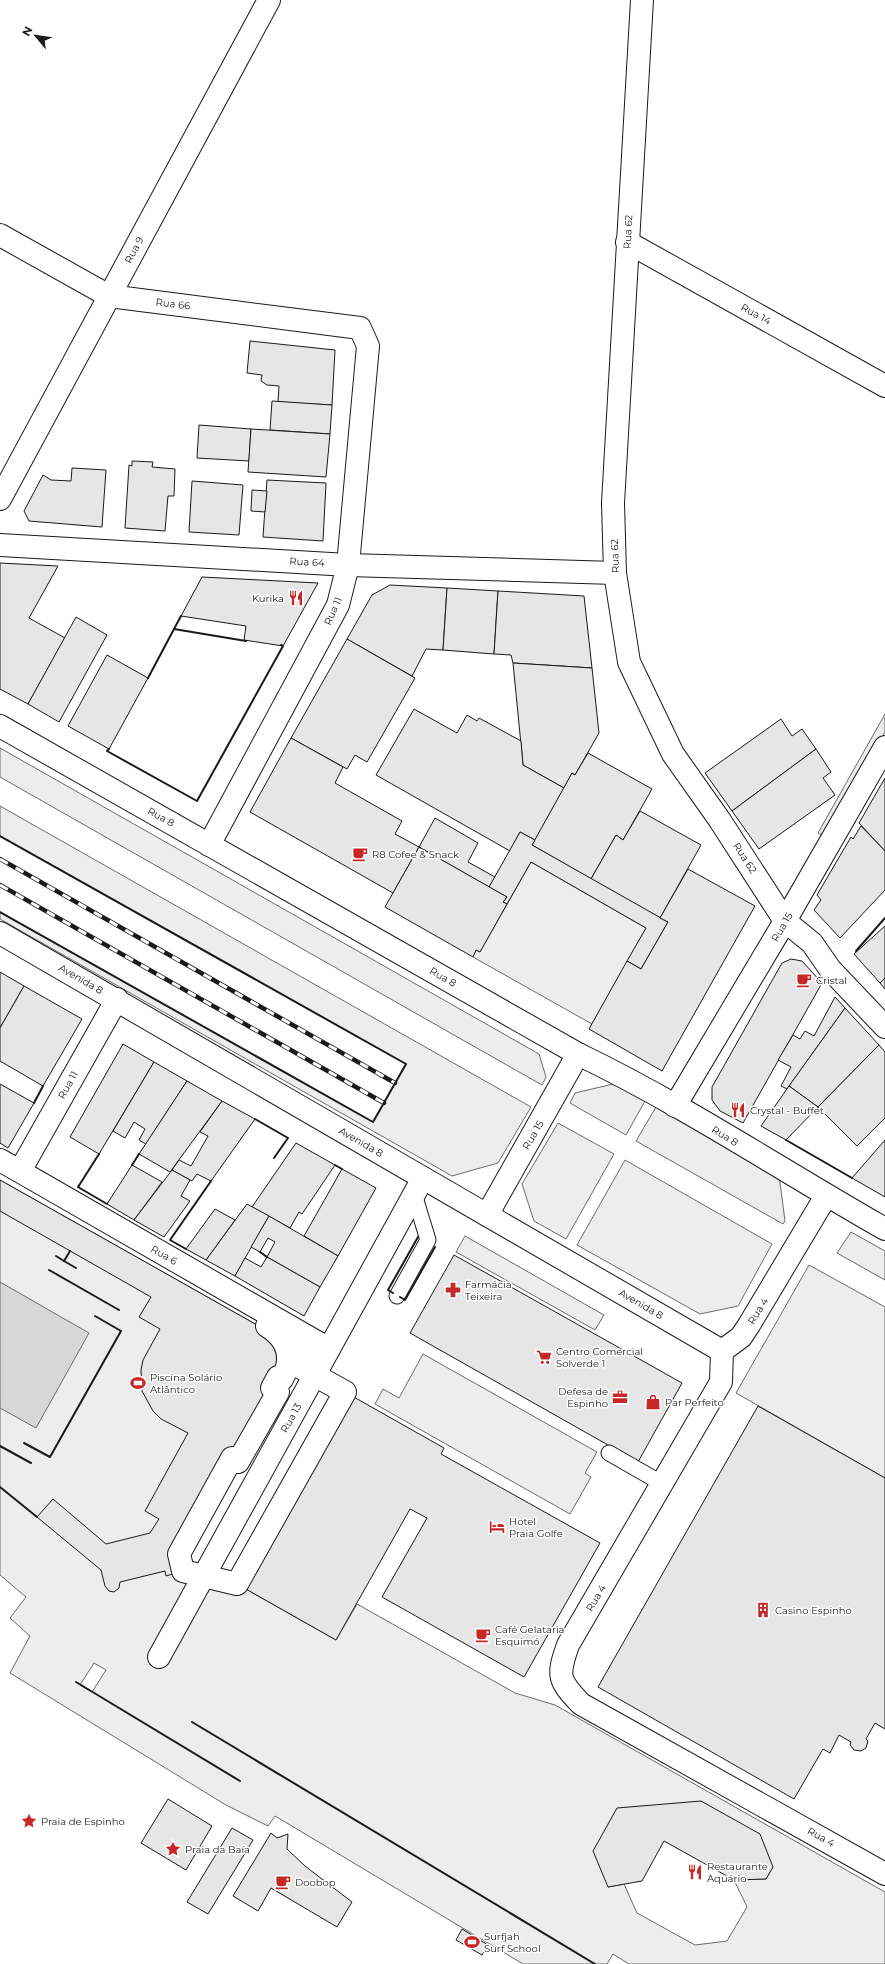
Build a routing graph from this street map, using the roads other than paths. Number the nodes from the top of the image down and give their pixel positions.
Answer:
1 (269, 0) edge
2 (642, 0) edge
3 (0, 235) edge
4 (627, 242) junction
5 (109, 296) junction
6 (360, 328) joint
7 (885, 386) edge
8 (0, 499) edge
9 (0, 545) edge
10 (348, 565) junction
11 (615, 573) junction
12 (0, 726) edge
13 (885, 747) edge
14 (209, 845) junction
15 (786, 921) junction
16 (0, 933) edge
17 (117, 999) junction
18 (885, 1027) edge
19 (578, 1054) junction
20 (675, 1106) junction
21 (0, 1160) edge
22 (20, 1171) junction
23 (418, 1186) junction
24 (826, 1196) junction
25 (487, 1215) junction
26 (885, 1229) edge
27 (397, 1296) dead end
28 (329, 1349) junction
29 (722, 1351) junction
30 (315, 1375) junction
31 (609, 1453) dead end
32 (663, 1484) junction
33 (205, 1576) junction
34 (159, 1657) dead end
35 (885, 1874) edge

1 - 5 street, Rua 9
2 - 4 street, Rua 62
3 - 5 street, Rua 66
4 - 7 street, Rua 14
4 - 11 street, Rua 62
5 - 6 street, Rua 66
5 - 8 street, Rua 9
6 - 10 street, Rua 11
9 - 10 street, Rua 64
10 - 11 street, Rua 64
10 - 14 street, Rua 11
11 - 15 street, Rua 62
12 - 14 street, Rua 8
13 - 15 street, Rua 15
14 - 19 street, Rua 8
15 - 18 street, Rua 62
15 - 20 street, Rua 15
16 - 17 street, Avenida 8
17 - 22 street, Rua 11
17 - 23 street, Avenida 8
19 - 20 street, Rua 8
19 - 25 street, Rua 15
20 - 24 street, Rua 8
21 - 22 street, Rua 6
22 - 28 street, Rua 6
23 - 25 street, Avenida 8
23 - 27 lane
23 - 28 street, Rua 13
24 - 26 street, Rua 8
24 - 29 street, Rua 4
25 - 29 street, Avenida 8
28 - 30 street, Rua 13
29 - 32 street, Rua 4
30 - 33 street, Rua 13
30 - 33 street
30 - 33 street
31 - 32 lane
32 - 35 street, Rua 4
33 - 34 street, Rua 13

